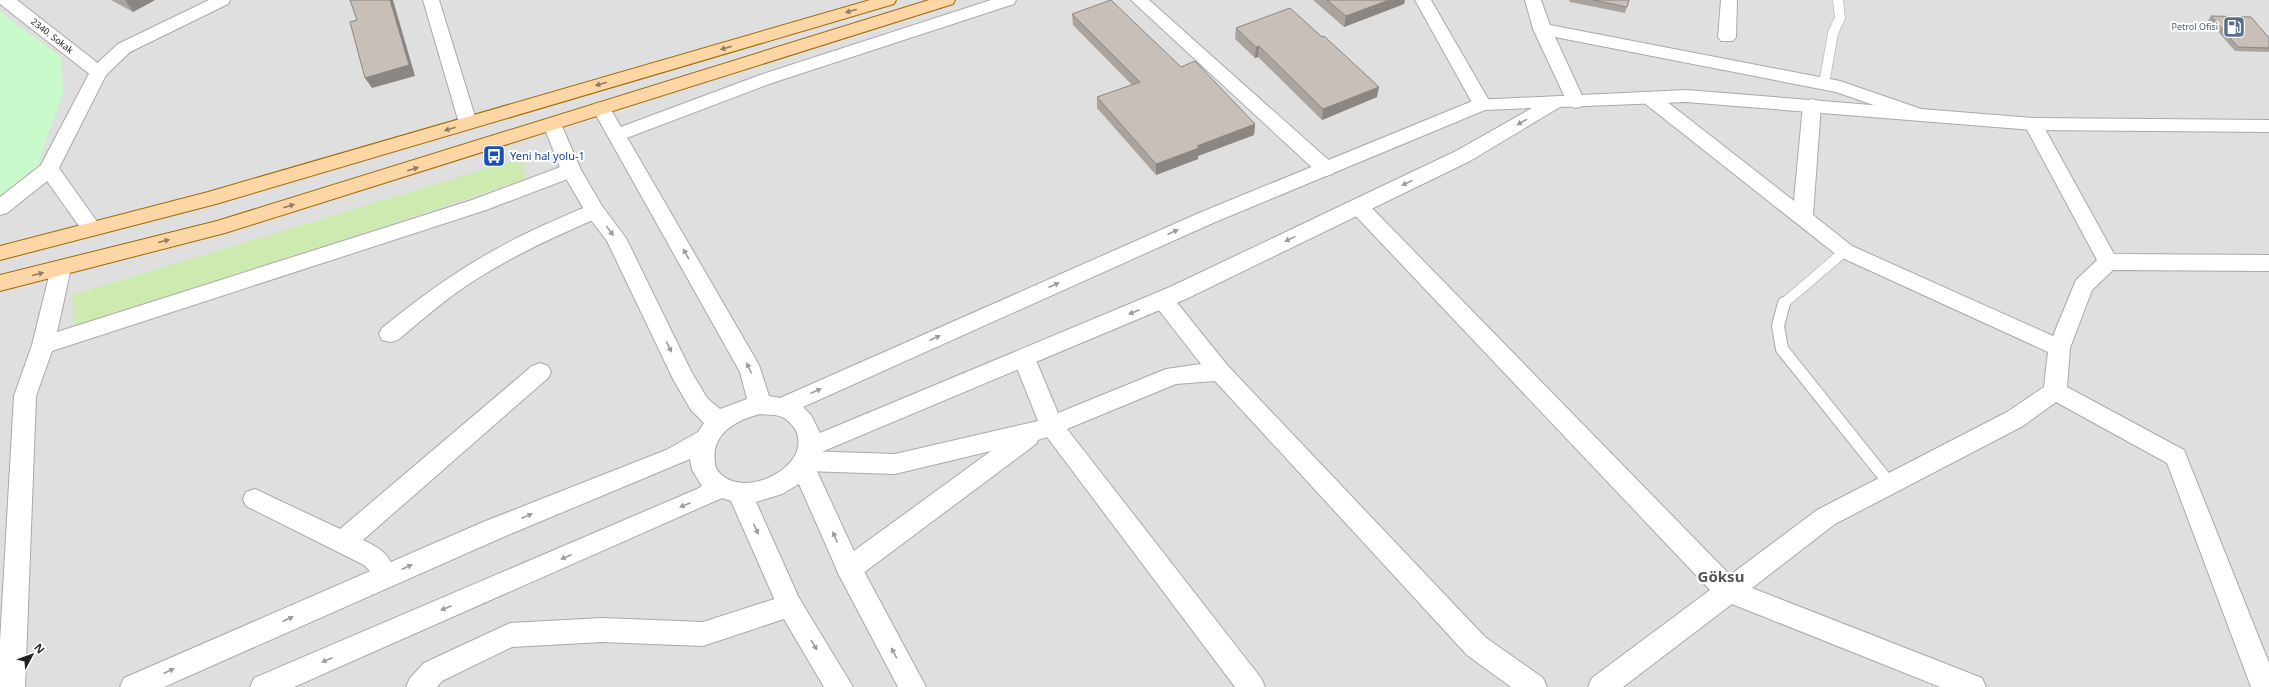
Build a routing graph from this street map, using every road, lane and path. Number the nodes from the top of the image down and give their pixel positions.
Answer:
1 (6, 0) edge
2 (222, 0) edge
3 (431, 0) edge
4 (888, 0) edge
5 (947, 0) edge
6 (1008, 0) edge
7 (1139, 0) edge
8 (1422, 0) edge
9 (1533, 0) edge
10 (1729, 0) edge
11 (1838, 0) edge
12 (1542, 29) junction
13 (1727, 37) dead end
14 (98, 72) junction
15 (1824, 84) junction
16 (1650, 98) junction
17 (1566, 102) junction
18 (1482, 104) junction
19 (1812, 105) junction
20 (601, 108) junction
21 (1917, 114) junction
22 (468, 123) junction
23 (552, 124) junction
24 (2033, 124) junction
25 (2269, 126) edge
26 (617, 135) junction
27 (48, 169) junction
28 (1326, 169) junction
29 (571, 170) junction
30 (1358, 206) junction
31 (0, 208) edge
32 (595, 210) junction
33 (1803, 218) junction
34 (92, 228) junction
35 (1845, 251) junction
36 (0, 253) edge
37 (2108, 262) junction
38 (2269, 263) edge
39 (61, 268) junction
40 (0, 283) edge
41 (1162, 300) junction
42 (390, 334) dead end
43 (42, 345) junction
44 (2059, 348) junction
45 (1024, 358) junction
46 (540, 372) dead end
47 (1220, 372) junction
48 (2055, 392) junction
49 (770, 406) junction
50 (1044, 428) junction
51 (712, 431) junction
52 (806, 457) junction
53 (1890, 484) junction
54 (730, 490) junction
55 (255, 499) dead end
56 (343, 542) junction
57 (849, 569) junction
58 (385, 577) junction
59 (1728, 590) junction
60 (790, 606) junction
61 (11, 687) edge
62 (134, 687) edge
63 (264, 687) edge
64 (420, 687) edge
65 (839, 687) edge
66 (912, 687) edge
67 (1251, 687) edge
68 (1533, 687) edge
69 (1602, 687) edge
70 (1972, 687) edge
71 (2265, 687) edge

1 - 14 street, 2340. Sokak
2 - 14 street
3 - 22 street
4 -> 22 main road
5 - 20 main road
6 - 26 street
7 - 28 street
8 - 18 street
9 - 12 street
10 - 13 street
11 - 15 lane
12 - 15 street
12 - 17 street
14 - 27 street
15 - 21 street
16 - 17 street
16 - 19 street
16 - 33 street
17 - 18 street
17 -> 30 street
18 - 28 street
19 - 21 street
19 - 33 street
20 - 23 main road
20 - 26 street
21 - 24 street
22 -> 34 main road
23 - 29 street
39 -> 23 main road
24 - 25 street
24 - 37 street
49 -> 26 street
27 - 31 street
27 - 34 street
49 -> 28 street
29 - 32 street
29 - 43 street
30 -> 41 street
30 - 59 street
32 - 42 street
32 -> 51 street
33 - 35 street
34 - 36 main road
35 - 44 street
35 - 53 lane
37 - 38 street
37 - 44 street
40 -> 39 main road
39 - 43 street
41 -> 45 street
41 - 47 street
43 - 61 street
44 - 48 street
45 - 50 street
45 - 52 street
46 - 56 street
47 - 50 street
47 - 68 street
48 - 53 street
48 - 71 street
49 - 51 street
49 - 52 street
50 - 52 street
50 - 57 street
50 - 67 street
51 - 54 street
58 -> 51 street
52 - 54 street
57 -> 52 street
53 - 59 street
54 -> 60 street
54 -> 63 street
55 - 56 street
56 - 58 street
66 -> 57 street
62 -> 58 street
59 - 69 street
59 - 70 street
60 - 64 street
60 -> 65 street

